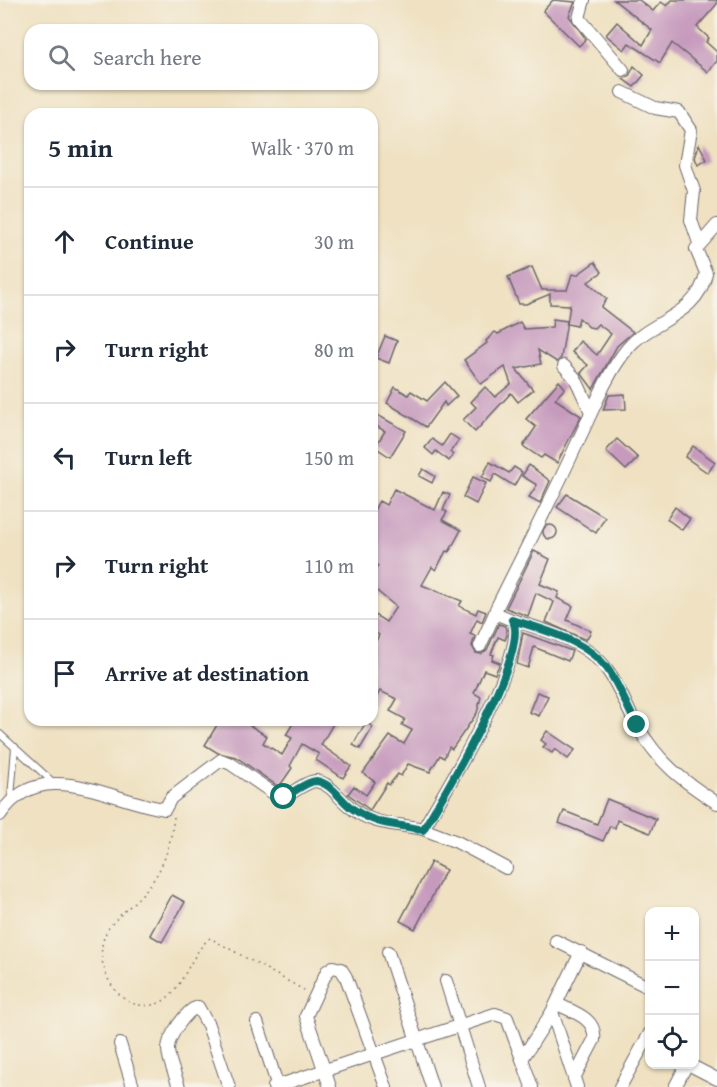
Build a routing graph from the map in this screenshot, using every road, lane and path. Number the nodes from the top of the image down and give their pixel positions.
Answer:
1 (584, 0) edge
2 (623, 70) dead end
3 (622, 92) dead end
4 (717, 225) edge
5 (699, 243) junction
6 (564, 366) dead end
7 (591, 412) junction
8 (495, 613) junction
9 (512, 620) junction
10 (480, 646) dead end
11 (0, 734) edge
12 (15, 747) junction
13 (56, 784) junction
14 (11, 798) junction
15 (171, 798) junction
16 (717, 803) edge
17 (0, 814) edge
18 (423, 830) junction
19 (506, 868) dead end
20 (556, 941) dead end
21 (388, 952) dead end
22 (581, 952) junction
23 (446, 981) dead end
24 (645, 985) edge
25 (308, 992) dead end
26 (555, 1008) junction
27 (257, 1022) dead end
28 (460, 1025) junction
29 (417, 1041) junction
30 (120, 1044) dead end
31 (645, 1045) edge
32 (374, 1054) junction
33 (522, 1059) junction
34 (686, 1069) edge
35 (696, 1069) edge
36 (324, 1071) junction
37 (717, 1079) edge
38 (576, 1083) edge
39 (133, 1087) edge
40 (179, 1087) edge
41 (229, 1087) edge
42 (276, 1087) edge
43 (330, 1087) edge
44 (386, 1087) edge
45 (432, 1087) edge
46 (479, 1087) edge
47 (532, 1087) edge
48 (620, 1087) edge
49 (675, 1087) edge

1 - 2 street
3 - 5 street
4 - 5 street
5 - 7 street
6 - 7 street
7 - 8 street
8 - 9 street
8 - 10 street
9 - 16 street
9 - 18 street
11 - 12 lane
12 - 13 lane
12 - 14 lane
13 - 14 street
13 - 15 street
14 - 17 street
15 - 18 street
15 - 25 path
18 - 19 street
20 - 22 street
21 - 29 street
22 - 24 street
22 - 26 street
23 - 28 street
26 - 33 street
26 - 38 street
26 - 38 street
27 - 42 street
28 - 29 street
28 - 33 street
28 - 46 street
29 - 32 street
29 - 45 street
30 - 39 street
31 - 48 street
32 - 36 street
32 - 36 street
32 - 44 street
33 - 47 street
34 - 49 street
35 - 37 street
36 - 42 street
36 - 43 street
40 - 41 street

